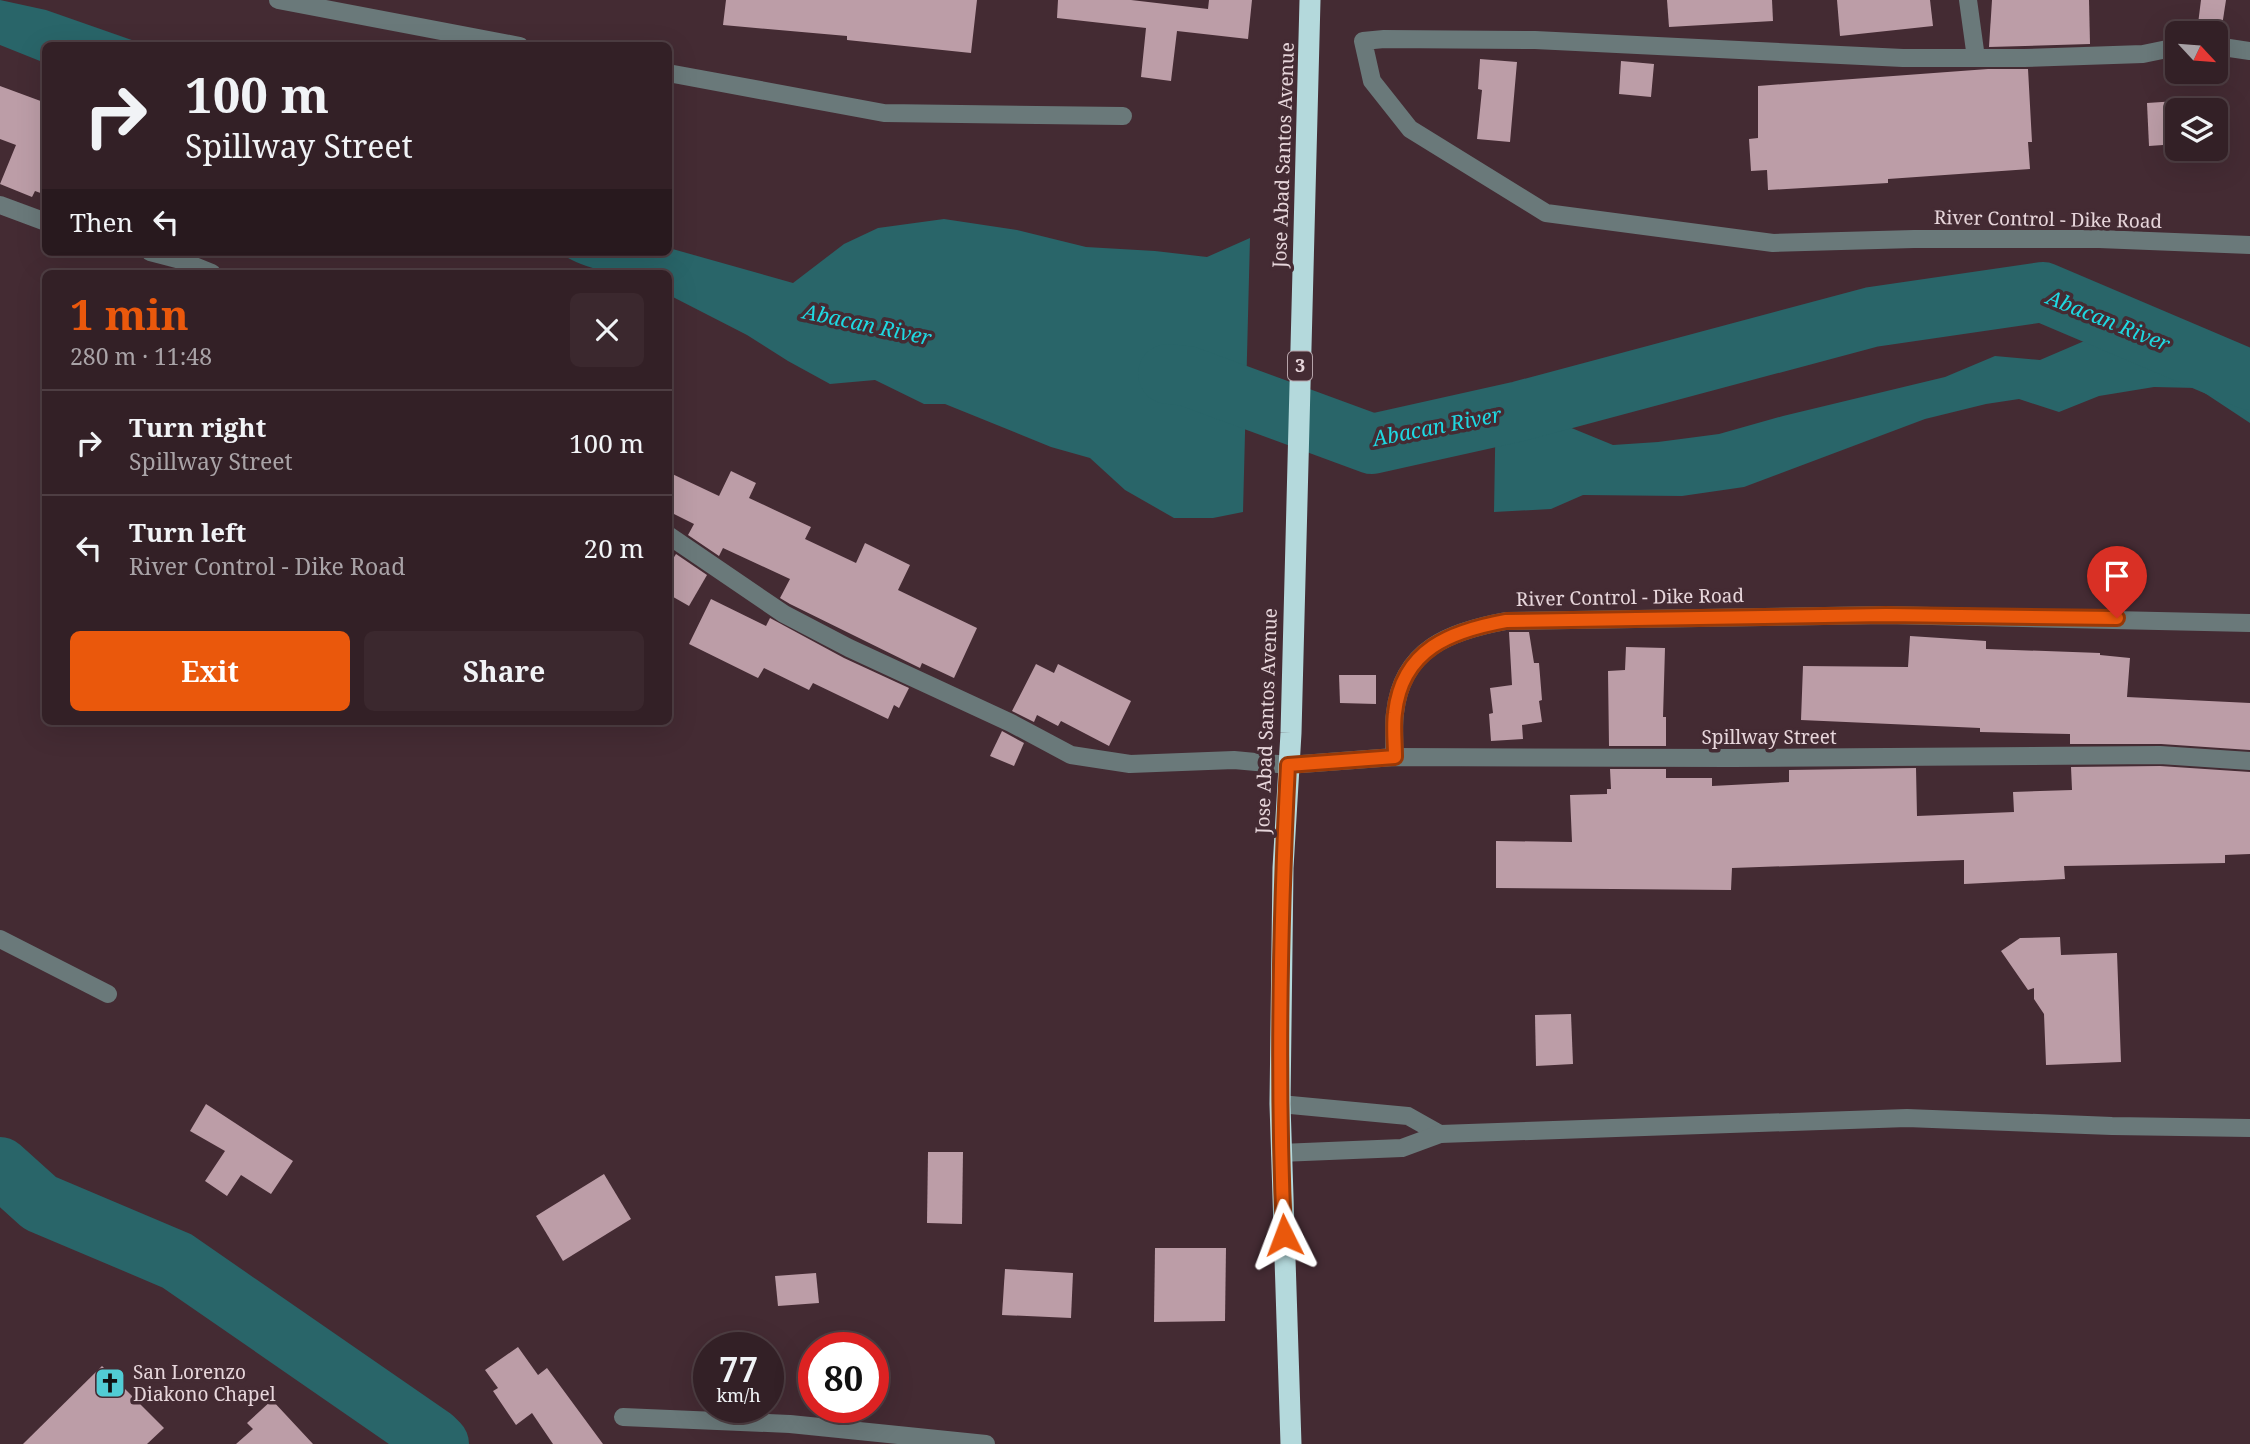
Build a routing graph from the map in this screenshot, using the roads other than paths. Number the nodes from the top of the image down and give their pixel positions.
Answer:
1 (278, 0) edge
2 (1310, 0) edge
3 (1968, 0) edge
4 (499, 42) edge
5 (2228, 48) edge
6 (2165, 49) edge
7 (2250, 51) edge
8 (1976, 58) junction
9 (672, 74) edge
10 (1123, 116) dead end
11 (0, 205) edge
12 (42, 221) edge
13 (2250, 245) edge
14 (165, 256) edge
15 (204, 270) edge
16 (672, 538) edge
17 (2250, 623) edge
18 (1395, 757) junction
19 (2250, 761) edge
20 (1288, 765) junction
21 (0, 939) edge
22 (108, 994) dead end
23 (1280, 1104) junction
24 (2250, 1128) edge
25 (1440, 1135) junction
26 (1280, 1153) junction
27 (623, 1417) dead end
28 (986, 1444) edge
29 (1291, 1444) edge

1 - 4 street
2 - 20 highway, Jose Abad Santos Avenue / 3
3 - 8 street
5 - 7 street
6 - 8 street
8 - 13 street, River Control - Dike Road
9 - 10 street
11 - 12 street
14 - 15 street
16 - 20 street, Spillway Street
17 - 18 street, River Control - Dike Road
18 - 19 street, Spillway Street
18 - 20 street, Spillway Street
20 - 23 highway, Jose Abad Santos Avenue / 3
21 - 22 street
23 - 25 street
23 - 26 highway, Jose Abad Santos Avenue / 3
24 - 25 street
25 - 26 street
26 - 29 highway, Jose Abad Santos Avenue / 3
27 - 28 street

